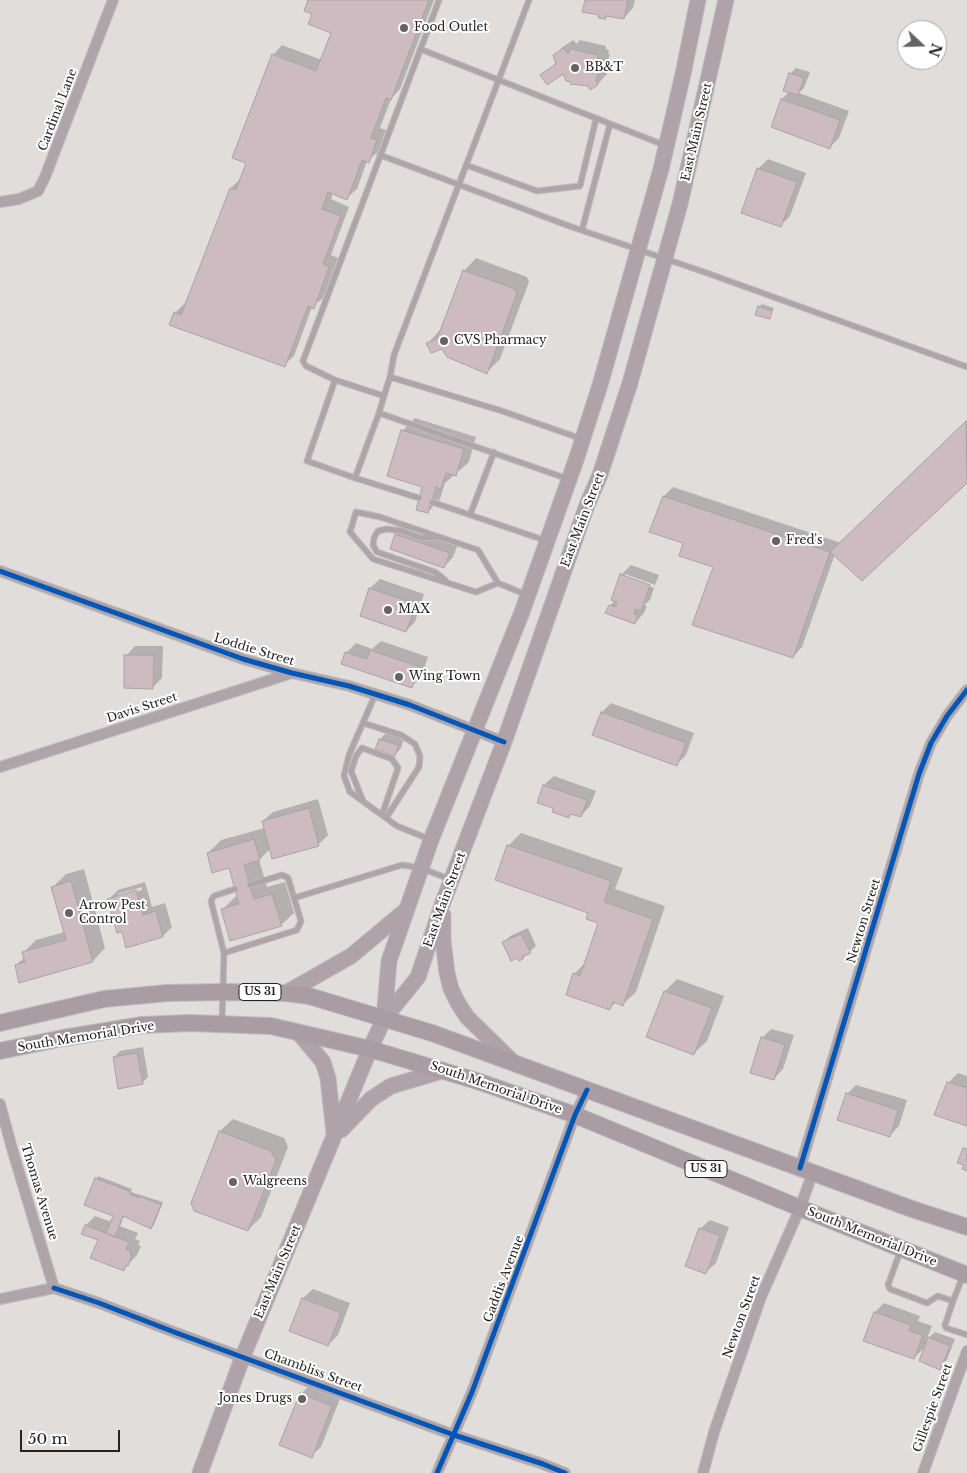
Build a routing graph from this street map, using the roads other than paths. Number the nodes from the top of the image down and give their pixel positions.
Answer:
1 (113, 0) edge
2 (439, 0) edge
3 (529, 0) edge
4 (698, 0) edge
5 (726, 0) edge
6 (420, 49) junction
7 (499, 79) junction
8 (596, 119) junction
9 (610, 124) junction
10 (667, 146) junction
11 (380, 155) junction
12 (466, 164) junction
13 (458, 184) junction
14 (0, 202) edge
15 (582, 230) junction
16 (639, 249) junction
17 (665, 258) junction
18 (967, 367) edge
19 (390, 377) junction
20 (335, 380) junction
21 (384, 396) junction
22 (379, 413) junction
23 (583, 439) junction
24 (494, 452) junction
25 (355, 478) junction
26 (569, 479) junction
27 (419, 498) dead end
28 (432, 502) dead end
29 (470, 515) junction
30 (441, 537) junction
31 (547, 541) junction
32 (0, 571) edge
33 (450, 583) junction
34 (498, 583) junction
35 (528, 595) junction
36 (292, 673) junction
37 (967, 690) edge
38 (375, 694) junction
39 (363, 723) junction
40 (474, 730) junction
41 (504, 742) junction
42 (0, 767) edge
43 (363, 801) junction
44 (384, 817) junction
45 (431, 840) junction
46 (421, 868) junction
47 (452, 880) junction
48 (250, 885) dead end
49 (235, 889) dead end
50 (294, 898) junction
51 (443, 902) junction
52 (407, 909) junction
53 (224, 953) junction
54 (224, 992) junction
55 (286, 993) junction
56 (384, 1018) junction
57 (0, 1023) edge
58 (222, 1023) junction
59 (298, 1032) junction
60 (370, 1049) junction
61 (0, 1051) edge
62 (513, 1062) junction
63 (442, 1071) junction
64 (587, 1090) junction
65 (0, 1104) edge
66 (575, 1115) junction
67 (334, 1137) junction
68 (807, 1170) junction
69 (800, 1208) junction
70 (967, 1227) edge
71 (902, 1249) junction
72 (966, 1274) edge
73 (54, 1288) junction
74 (0, 1299) edge
75 (953, 1301) junction
76 (967, 1335) edge
77 (967, 1351) edge
78 (243, 1356) junction
79 (454, 1435) junction
80 (200, 1473) edge
81 (437, 1473) edge
82 (565, 1473) edge
83 (703, 1473) edge
84 (923, 1473) edge

1 - 14 street, Cardinal Lane
2 - 6 lane
3 - 7 lane
4 - 10 main road, East Main Street
5 - 17 main road, East Main Street
6 - 7 lane
6 - 11 lane
7 - 8 lane
7 - 12 lane
8 - 9 lane
8 - 12 lane
9 - 10 lane
9 - 15 lane
10 - 16 main road, East Main Street
11 - 13 lane
11 - 20 lane
12 - 13 lane
13 - 15 lane
13 - 19 lane
15 - 16 lane
16 - 17 lane
16 - 23 main road, East Main Street
17 - 18 lane
17 - 41 main road, East Main Street
19 - 21 lane
19 - 23 lane
20 - 21 lane
20 - 25 lane
21 - 22 lane
22 - 24 lane
22 - 25 lane
23 - 26 main road, East Main Street
24 - 26 lane
24 - 29 lane
25 - 27 lane
26 - 31 main road, East Main Street
28 - 29 lane
29 - 31 lane
30 - 33 lane
30 - 33 lane
30 - 34 lane
31 - 35 main road, East Main Street
32 - 36 street, Loddie Street
33 - 34 lane
34 - 35 lane
35 - 40 main road, East Main Street
36 - 38 street, Loddie Street
36 - 42 street, Davis Street
37 - 68 street, Newton Street
38 - 39 lane
38 - 40 street, Loddie Street
39 - 43 lane
39 - 44 lane
40 - 41 street, Loddie Street
40 - 45 main road, East Main Street
41 - 47 main road, East Main Street
43 - 44 lane
43 - 44 lane
44 - 45 lane
45 - 46 main road, East Main Street
46 - 47 lane
46 - 50 lane
46 - 52 main road, East Main Street
47 - 51 main road, East Main Street
48 - 50 lane
49 - 53 lane
50 - 53 lane
51 - 56 main road, East Main Street
51 - 62 main road
52 - 55 main road
52 - 56 main road, East Main Street
53 - 54 lane
54 - 55 main road, US 31
54 - 57 main road, US 31
54 - 58 lane
55 - 56 main road, US 31
56 - 60 main road, East Main Street
56 - 62 main road, US 31
58 - 59 main road, South Memorial Drive / US 31
58 - 61 main road, South Memorial Drive / US 31
59 - 60 main road, South Memorial Drive / US 31
59 - 67 main road
60 - 63 main road, South Memorial Drive / US 31
60 - 67 main road, East Main Street
62 - 64 main road, US 31
63 - 66 main road, South Memorial Drive / US 31
63 - 67 main road
64 - 66 street, Gaddis Avenue
64 - 68 main road, US 31
65 - 73 street, Thomas Avenue
66 - 69 main road, South Memorial Drive / US 31
66 - 79 street, Gaddis Avenue
67 - 78 main road, East Main Street
68 - 69 street, Newton Street
68 - 70 main road, US 31
69 - 71 main road, South Memorial Drive / US 31
69 - 83 street, Newton Street
71 - 72 main road, South Memorial Drive / US 31
71 - 75 lane
72 - 75 lane
73 - 74 street
73 - 78 street, Chambliss Street
75 - 76 lane
77 - 84 street, Gillespie Street
78 - 79 street, Chambliss Street
78 - 80 main road, East Main Street
79 - 81 street, Gaddis Avenue
79 - 82 street, Chambliss Street

